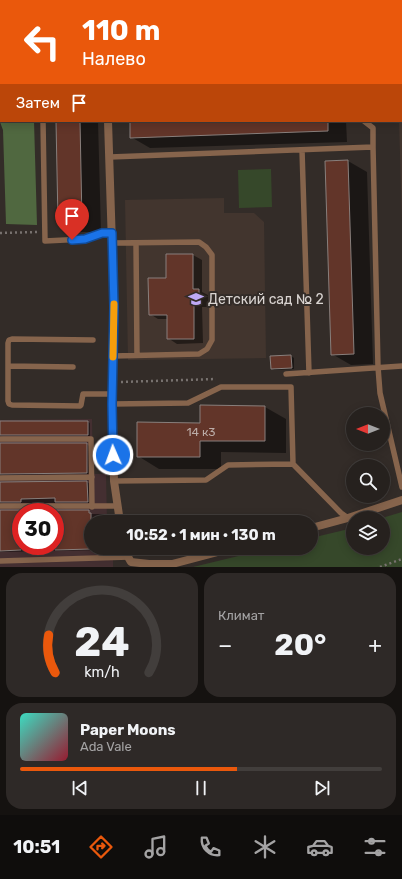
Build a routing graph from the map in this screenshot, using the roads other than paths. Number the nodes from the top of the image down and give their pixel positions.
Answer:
1 (43, 122) edge
2 (108, 122) edge
3 (365, 122) edge
4 (373, 147) junction
5 (302, 150) junction
6 (110, 157) junction
7 (112, 233) junction
8 (113, 243) junction
9 (136, 243) junction
10 (93, 340) dead end
11 (137, 355) junction
12 (113, 356) junction
13 (8, 366) junction
14 (402, 366) edge
15 (73, 367) dead end
16 (378, 367) junction
17 (309, 373) junction
18 (286, 374) dead end
19 (112, 394) junction
20 (112, 404) junction
21 (0, 440) edge
22 (293, 464) junction
23 (92, 477) junction
24 (0, 478) edge
25 (114, 481) junction
26 (402, 487) edge
27 (402, 500) edge
28 (0, 506) edge
29 (118, 506) junction
30 (92, 507) junction
31 (369, 511) edge
32 (119, 515) edge
33 (346, 516) edge
34 (346, 519) edge
35 (318, 526) edge
36 (206, 555) edge
37 (129, 557) joint
38 (0, 561) edge

1 - 7 lane
2 - 6 street
3 - 4 lane
4 - 5 lane
4 - 16 lane
5 - 6 lane
5 - 17 lane
6 - 7 street
7 - 8 street
8 - 9 lane
8 - 12 street
9 - 11 lane
9 - 11 lane
10 - 13 lane
11 - 12 lane
12 - 19 street
13 - 15 lane
13 - 19 lane
14 - 16 lane
16 - 17 lane
16 - 26 lane
17 - 18 lane
19 - 20 street
20 - 22 lane
20 - 25 street
21 - 23 lane
22 - 25 lane
22 - 33 lane
23 - 24 lane
23 - 30 lane
25 - 29 street
27 - 31 street
28 - 30 lane
29 - 30 lane
29 - 32 street
34 - 35 street
36 - 37 street
37 - 38 lane

